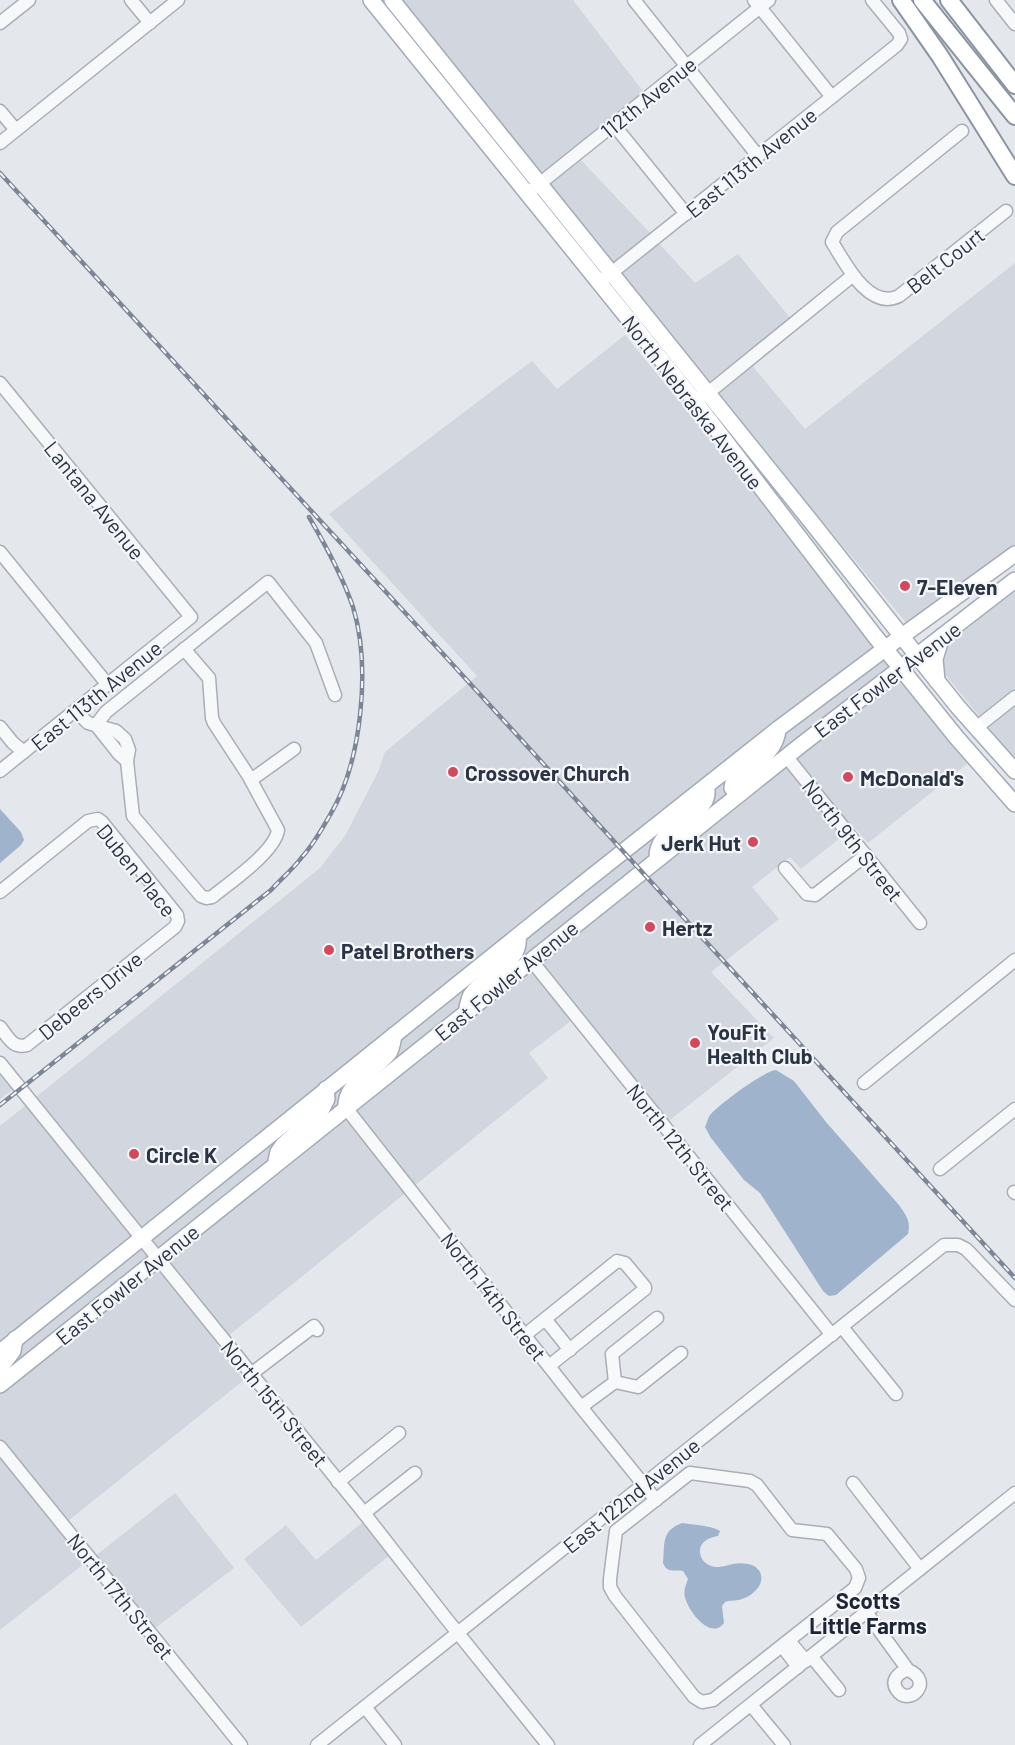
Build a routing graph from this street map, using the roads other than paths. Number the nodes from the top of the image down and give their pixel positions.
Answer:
1 (29, 0) edge
2 (131, 0) edge
3 (178, 0) edge
4 (634, 0) edge
5 (872, 0) edge
6 (901, 0) edge
7 (922, 0) edge
8 (996, 0) edge
9 (392, 1) edge
10 (761, 2) edge
11 (952, 4) edge
12 (376, 6) edge
13 (0, 23) edge
14 (150, 23) junction
15 (1015, 24) edge
16 (1015, 65) edge
17 (687, 66) junction
18 (1015, 85) edge
19 (832, 97) junction
20 (0, 111) edge
21 (1015, 116) edge
22 (614, 125) junction
23 (16, 130) junction
24 (962, 131) dead end
25 (0, 143) edge
26 (758, 156) junction
27 (1015, 176) edge
28 (540, 183) junction
29 (527, 193) junction
30 (1006, 211) dead end
31 (686, 214) junction
32 (852, 276) junction
33 (610, 283) junction
34 (0, 383) edge
35 (701, 397) junction
36 (758, 484) junction
37 (813, 524) junction
38 (0, 552) edge
39 (1015, 554) edge
40 (1015, 580) edge
41 (191, 617) joint
42 (902, 636) junction
43 (942, 636) junction
44 (885, 648) junction
45 (184, 649) junction
46 (917, 656) junction
47 (901, 668) junction
48 (937, 681) junction
49 (108, 686) junction
50 (877, 686) junction
51 (920, 691) junction
52 (335, 695) dead end
53 (1015, 696) edge
54 (76, 711) junction
55 (96, 725) junction
56 (0, 727) edge
57 (976, 728) junction
58 (778, 729) junction
59 (294, 749) dead end
60 (24, 752) junction
61 (786, 756) junction
62 (0, 771) edge
63 (1015, 771) edge
64 (251, 780) junction
65 (706, 786) junction
66 (737, 795) junction
67 (1015, 804) edge
68 (866, 855) junction
69 (657, 859) junction
70 (785, 868) dead end
71 (0, 892) edge
72 (178, 921) joint
73 (920, 923) dead end
74 (518, 937) junction
75 (531, 960) junction
76 (1015, 960) edge
77 (466, 1011) junction
78 (0, 1027) edge
79 (394, 1035) junction
80 (0, 1063) edge
81 (864, 1083) dead end
82 (326, 1089) junction
83 (346, 1108) junction
84 (1015, 1109) edge
85 (276, 1164) junction
86 (940, 1169) dead end
87 (141, 1238) junction
88 (158, 1259) junction
89 (1015, 1300) edge
90 (657, 1318) dead end
91 (545, 1319) junction
92 (317, 1330) dead end
93 (837, 1331) junction
94 (525, 1335) junction
95 (15, 1339) junction
96 (570, 1350) junction
97 (0, 1352) edge
98 (681, 1353) dead end
99 (549, 1366) junction
100 (0, 1368) edge
101 (251, 1374) junction
102 (615, 1382) junction
103 (0, 1385) edge
104 (896, 1394) dead end
105 (581, 1407) junction
106 (399, 1433) dead end
107 (0, 1447) edge
108 (415, 1473) dead end
109 (338, 1482) junction
110 (644, 1483) junction
111 (854, 1483) dead end
112 (1015, 1493) edge
113 (656, 1500) junction
114 (364, 1513) junction
115 (920, 1569) junction
116 (866, 1612) junction
117 (457, 1633) junction
118 (785, 1644) junction
119 (805, 1662) junction
120 (908, 1670) dead end
121 (839, 1690) dead end
122 (751, 1705) junction
123 (365, 1707) junction
124 (241, 1745) edge
125 (317, 1745) edge
126 (395, 1745) edge
127 (548, 1745) edge
128 (700, 1745) edge
129 (784, 1745) edge

1 - 13 street
2 - 14 street
3 - 14 street
4 - 17 street
5 - 19 street, East 113th Avenue
6 - 27 highway
7 - 21 highway
8 - 15 street
9 - 12 main road
9 - 28 main road, North Nebraska Avenue
10 - 17 street, 112th Avenue
10 - 19 street
11 - 16 highway
11 - 18 highway
12 - 29 main road, North Nebraska Avenue
14 - 23 street
17 - 22 street, 112th Avenue
17 - 26 street
19 - 26 street, East 113th Avenue
20 - 23 street
22 - 28 street, 112th Avenue
22 - 31 street
23 - 25 street
24 - 32 street, Belt Court
26 - 31 street, East 113th Avenue
28 - 29 street, 112th Avenue
28 - 33 main road, North Nebraska Avenue
29 - 33 main road, North Nebraska Avenue
30 - 32 street, Belt Court
31 - 33 street, East 113th Avenue
32 - 35 street
33 - 35 main road, North Nebraska Avenue
34 - 41 street, Lantana Avenue
35 - 36 main road, North Nebraska Avenue
35 - 37 main road, North Nebraska Avenue
36 - 37 main road
36 - 44 main road, North Nebraska Avenue
37 - 42 main road, North Nebraska Avenue
38 - 49 street
39 - 42 main road, East Fowler Avenue
40 - 43 main road, East Fowler Avenue
41 - 49 street, East 113th Avenue
42 - 44 main road, East Fowler Avenue
42 - 46 main road, North Nebraska Avenue
43 - 46 main road, East Fowler Avenue
43 - 48 main road
44 - 47 main road, North Nebraska Avenue
44 - 58 main road, East Fowler Avenue
45 - 52 street
45 - 55 street
45 - 64 street
46 - 47 main road, East Fowler Avenue
46 - 48 main road, North Nebraska Avenue
47 - 50 main road, East Fowler Avenue
47 - 51 main road, North Nebraska Avenue
48 - 57 main road, North Nebraska Avenue
49 - 54 street, East 113th Avenue
50 - 51 main road
50 - 61 main road, East Fowler Avenue
51 - 67 main road, North Nebraska Avenue
53 - 57 street
54 - 55 street
54 - 60 street, East 113th Avenue
55 - 64 street
56 - 60 street
57 - 63 main road, North Nebraska Avenue
58 - 65 main road, East Fowler Avenue
58 - 66 main road
59 - 64 street
60 - 62 street, East 113th Avenue
61 - 66 main road, East Fowler Avenue
61 - 68 street, North 9th Street
65 - 69 main road
65 - 74 main road, East Fowler Avenue
66 - 69 main road, East Fowler Avenue
68 - 70 street
68 - 73 street, North 9th Street
69 - 75 main road, East Fowler Avenue
71 - 72 street, Duben Place
72 - 78 street, Debeers Drive
74 - 77 main road
74 - 79 main road, East Fowler Avenue
75 - 77 main road, East Fowler Avenue
75 - 93 street, North 12th Street
76 - 81 street
77 - 83 main road, East Fowler Avenue
79 - 82 main road, East Fowler Avenue
79 - 83 main road
80 - 87 street, North 15th Street
82 - 85 main road
82 - 87 main road, East Fowler Avenue
83 - 85 main road, East Fowler Avenue
83 - 94 street, North 14th Street
84 - 86 street
85 - 88 main road, East Fowler Avenue
87 - 88 street, North 15th Street
87 - 95 main road, East Fowler Avenue
88 - 101 street, North 15th Street
88 - 103 main road, East Fowler Avenue
89 - 93 street, East 122nd Avenue
90 - 102 street
91 - 94 street
91 - 96 street
91 - 96 street
92 - 101 street
93 - 104 street, North 12th Street
93 - 110 street, East 122nd Avenue
94 - 99 street, North 14th Street
95 - 97 main road, East Fowler Avenue
95 - 100 main road
96 - 99 street
98 - 102 street
99 - 105 street, North 14th Street
101 - 109 street, North 15th Street
102 - 105 street
105 - 110 street, North 14th Street
106 - 109 street
107 - 124 street, North 17th Street
108 - 114 street
109 - 114 street, North 15th Street
110 - 113 street, North 14th Street
110 - 117 street, East 122nd Avenue
111 - 115 street
112 - 115 street
113 - 118 street
113 - 118 street
114 - 117 street, North 15th Street
115 - 116 street
116 - 119 street
116 - 120 street
117 - 123 street, East 122nd Avenue
117 - 127 street, North 15th Street
118 - 119 street
119 - 121 street
119 - 122 street
122 - 128 street
122 - 129 street
123 - 125 street, East 122nd Avenue
123 - 126 street

